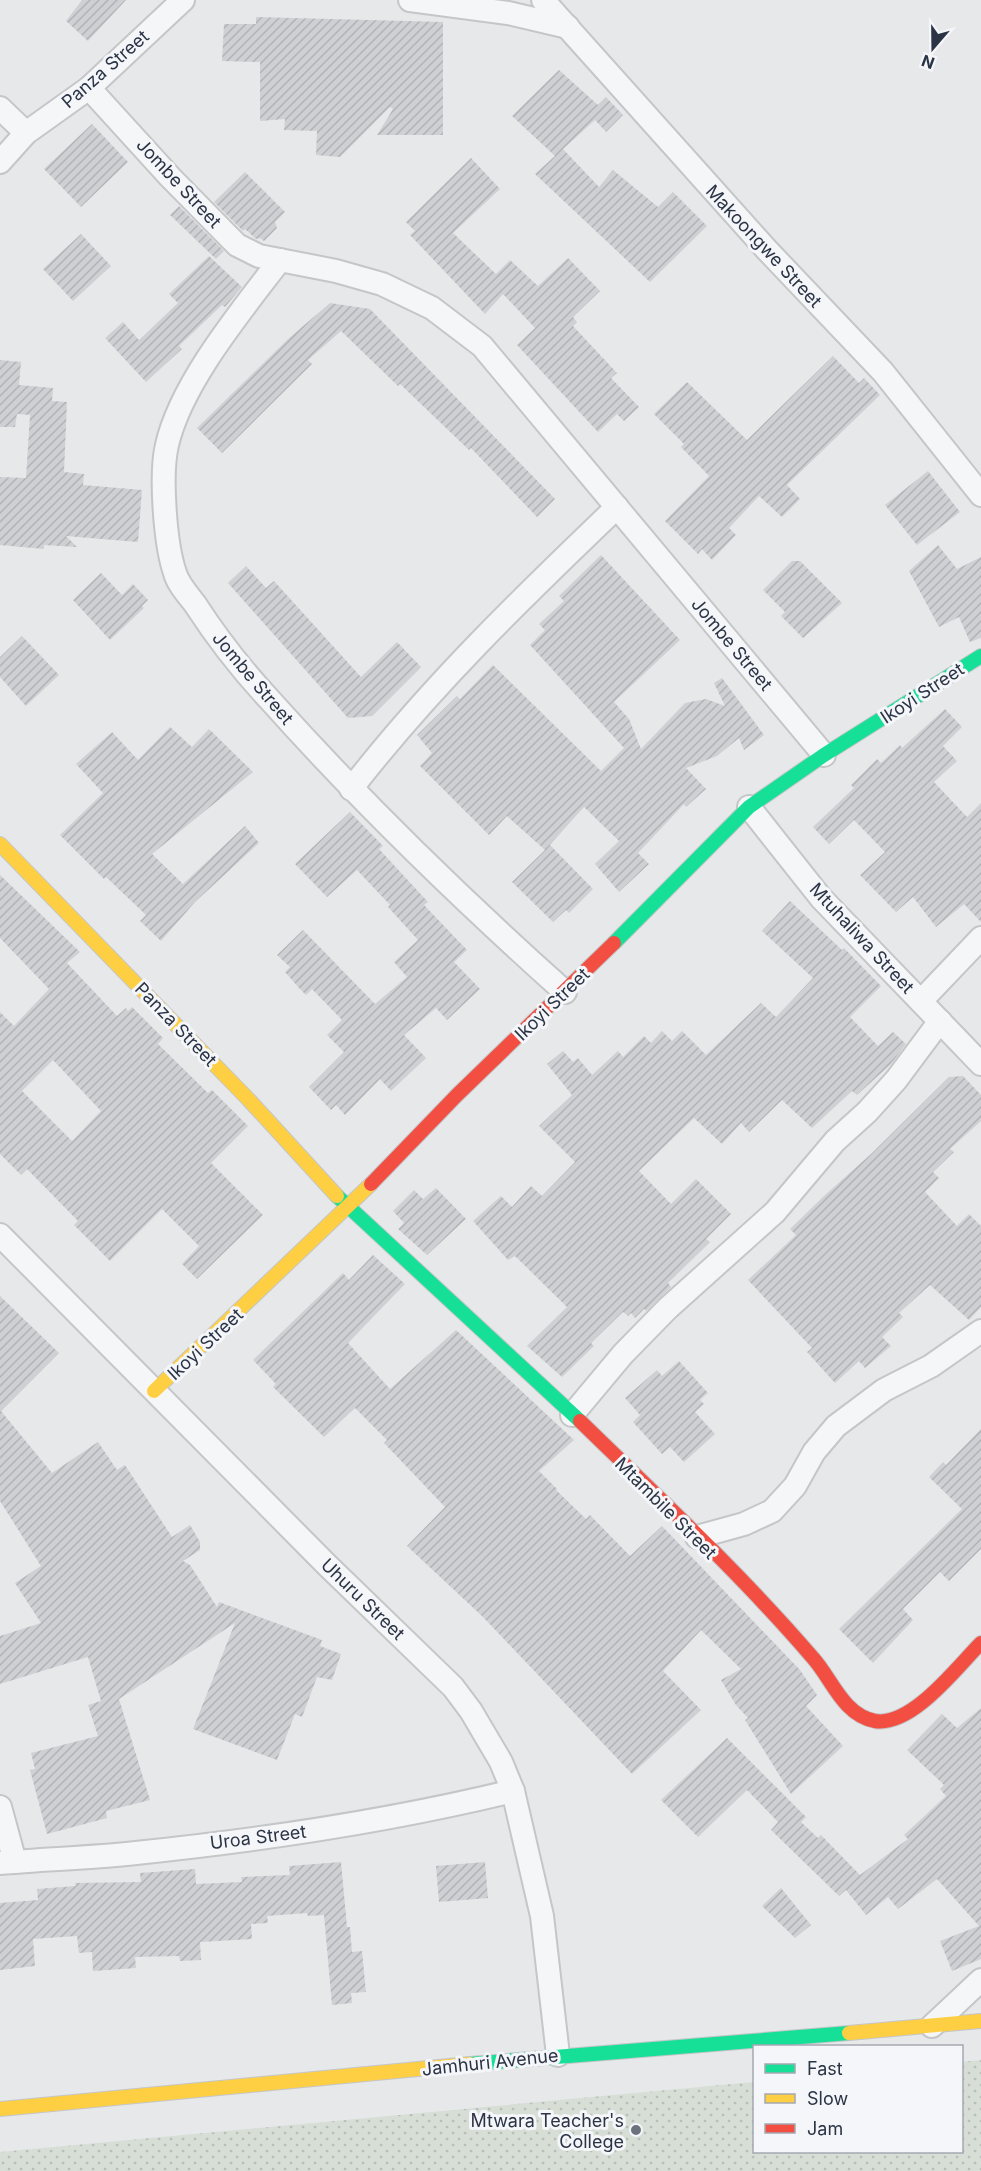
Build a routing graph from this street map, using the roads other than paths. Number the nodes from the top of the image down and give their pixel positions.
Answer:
1 (183, 0) edge
2 (410, 0) edge
3 (543, 0) edge
4 (568, 27) junction
5 (89, 88) junction
6 (0, 108) edge
7 (26, 133) junction
8 (0, 162) edge
9 (280, 260) junction
10 (981, 495) edge
11 (617, 507) junction
12 (981, 656) edge
13 (824, 755) junction
14 (351, 789) junction
15 (749, 807) junction
16 (0, 844) edge
17 (981, 938) edge
18 (565, 992) junction
19 (921, 1001) junction
20 (940, 1021) junction
21 (981, 1064) edge
22 (348, 1208) junction
23 (0, 1235) edge
24 (981, 1331) edge
25 (154, 1391) junction
26 (572, 1415) junction
27 (697, 1537) junction
28 (981, 1643) edge
29 (513, 1791) junction
30 (0, 1807) edge
31 (8, 1862) edge
32 (981, 1980) edge
33 (981, 2021) edge
34 (932, 2026) junction
35 (558, 2055) junction
36 (0, 2109) edge

1 - 5 street, Panza Street
2 - 4 street
3 - 4 street, Makoongwe Street
4 - 10 street, Makoongwe Street
5 - 7 street, Panza Street
5 - 9 street, Jombe Street
6 - 7 street
7 - 8 street, Panza Street
9 - 11 street, Jombe Street
9 - 14 street, Jombe Street
11 - 13 street, Jombe Street
11 - 14 street
12 - 13 street, Ikoyi Street
13 - 15 street, Ikoyi Street
14 - 18 street, Jombe Street
15 - 18 street, Ikoyi Street
15 - 19 street, Mtuhaliwa Street
16 - 22 street, Panza Street
17 - 19 street
18 - 22 street, Ikoyi Street
19 - 20 street, Mtuhaliwa Street
20 - 21 street, Mtuhaliwa Street
20 - 26 street
22 - 25 street, Ikoyi Street
22 - 26 street, Mtambile Street
23 - 25 street, Uhuru Street
24 - 27 street
25 - 29 street, Uhuru Street
26 - 27 street, Mtambile Street
27 - 28 street, Mtambile Street
29 - 31 street, Uroa Street
29 - 35 street, Uhuru Street
30 - 31 street
32 - 34 street
33 - 34 street, Jamhuri Avenue
34 - 35 street, Jamhuri Avenue
35 - 36 street, Jamhuri Avenue

